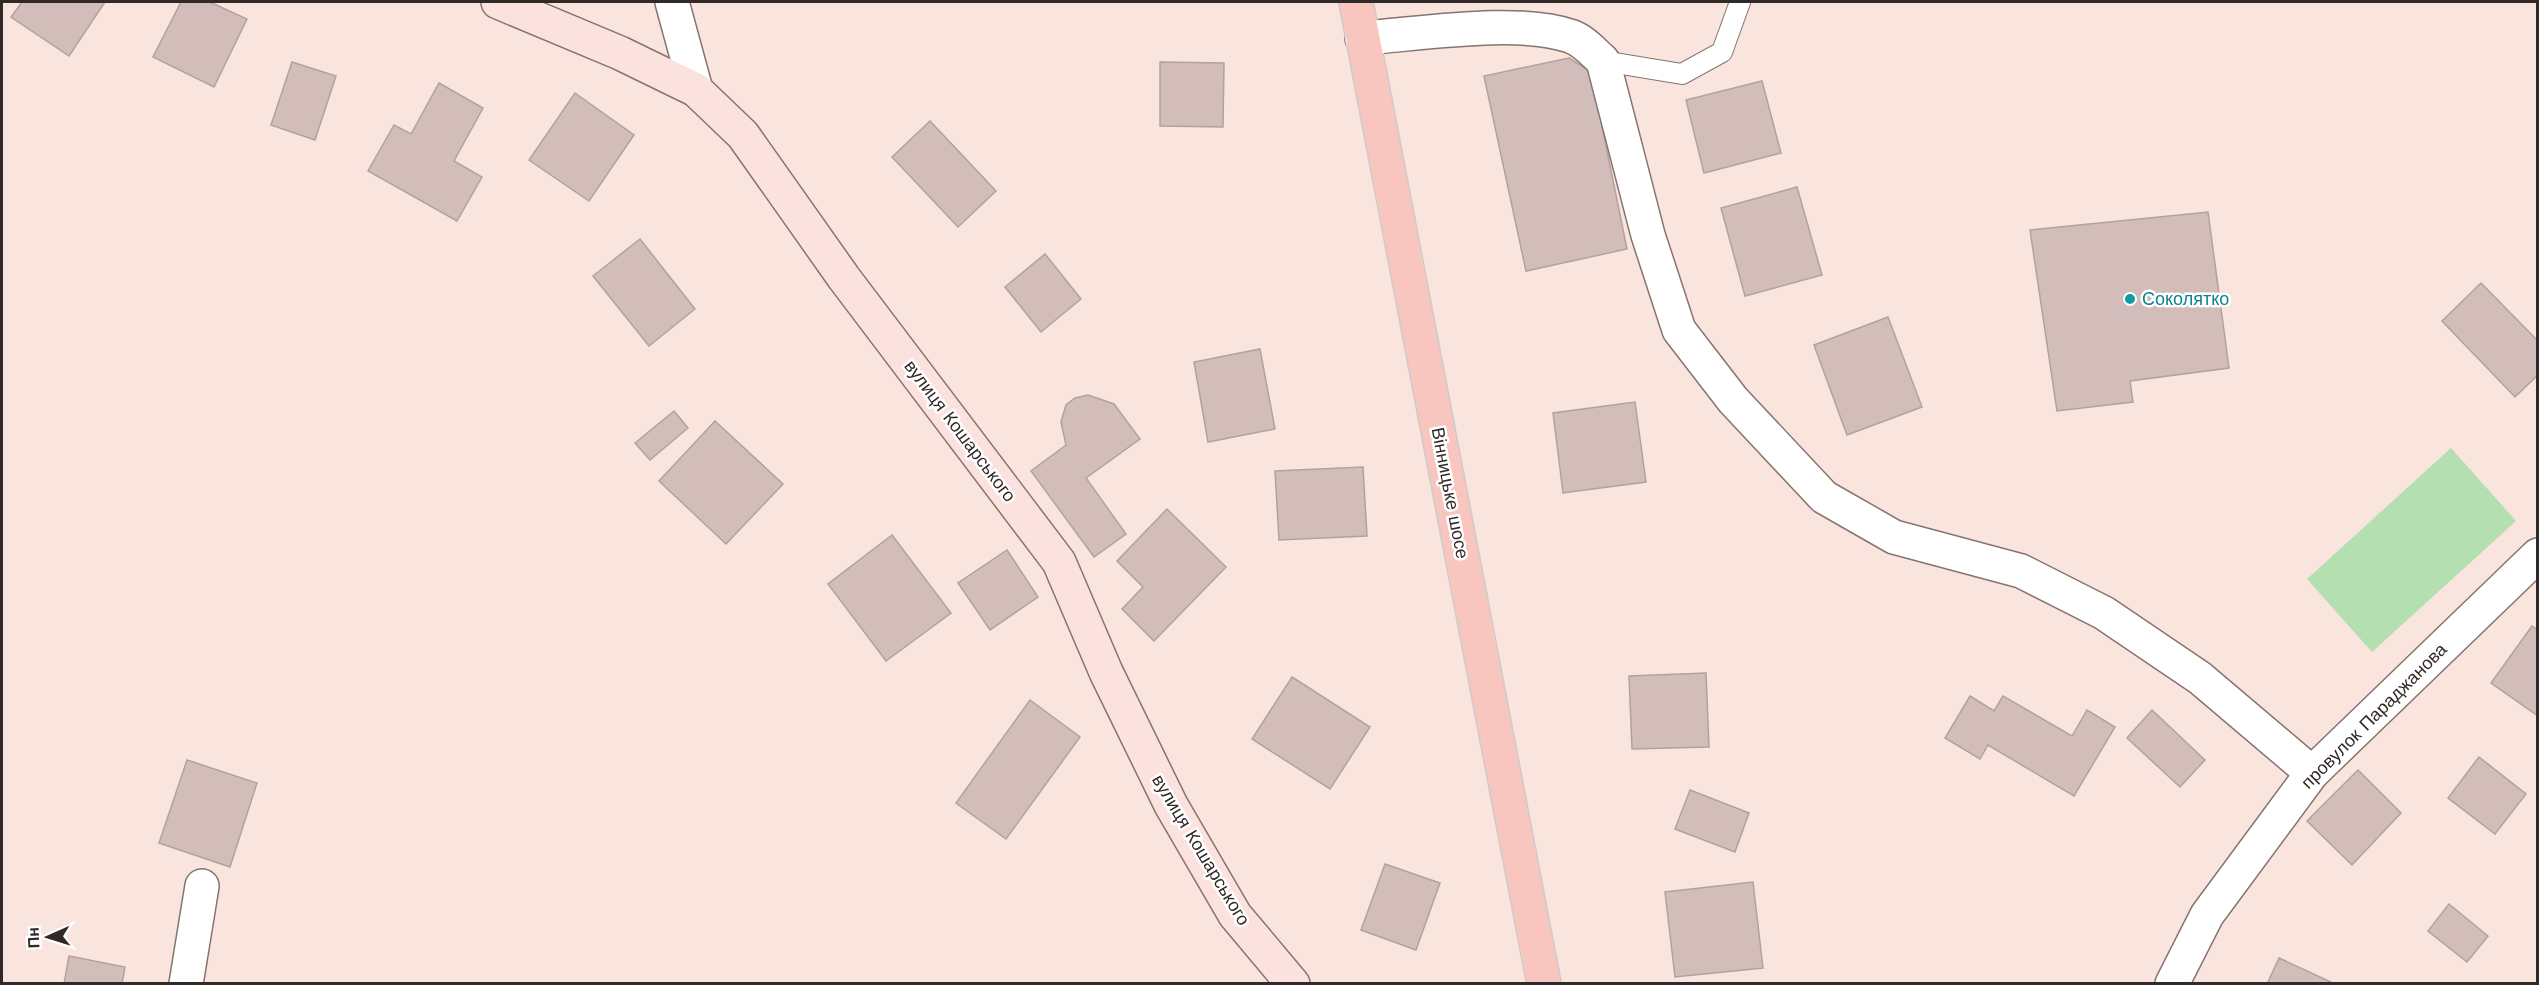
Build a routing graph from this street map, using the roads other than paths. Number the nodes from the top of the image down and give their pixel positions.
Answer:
1 (498, 2) edge
2 (672, 2) edge
3 (1356, 2) edge
4 (1740, 2) edge
5 (1362, 38) junction
6 (1603, 60) junction
7 (696, 90) junction
8 (2536, 559) edge
9 (2312, 773) junction
10 (202, 886) dead end
11 (186, 984) edge
12 (1293, 984) edge
13 (1544, 984) edge
14 (2172, 984) edge

1 - 7 street, вулиця Кошарського
2 - 7 street
3 - 5 main road, Вінницьке шосе
4 - 6 lane
5 - 6 street
5 - 13 main road, Вінницьке шосе
6 - 9 street
7 - 12 street, вулиця Кошарського
8 - 9 street, провулок Параджанова
9 - 14 street, провулок Параджанова
10 - 11 street

